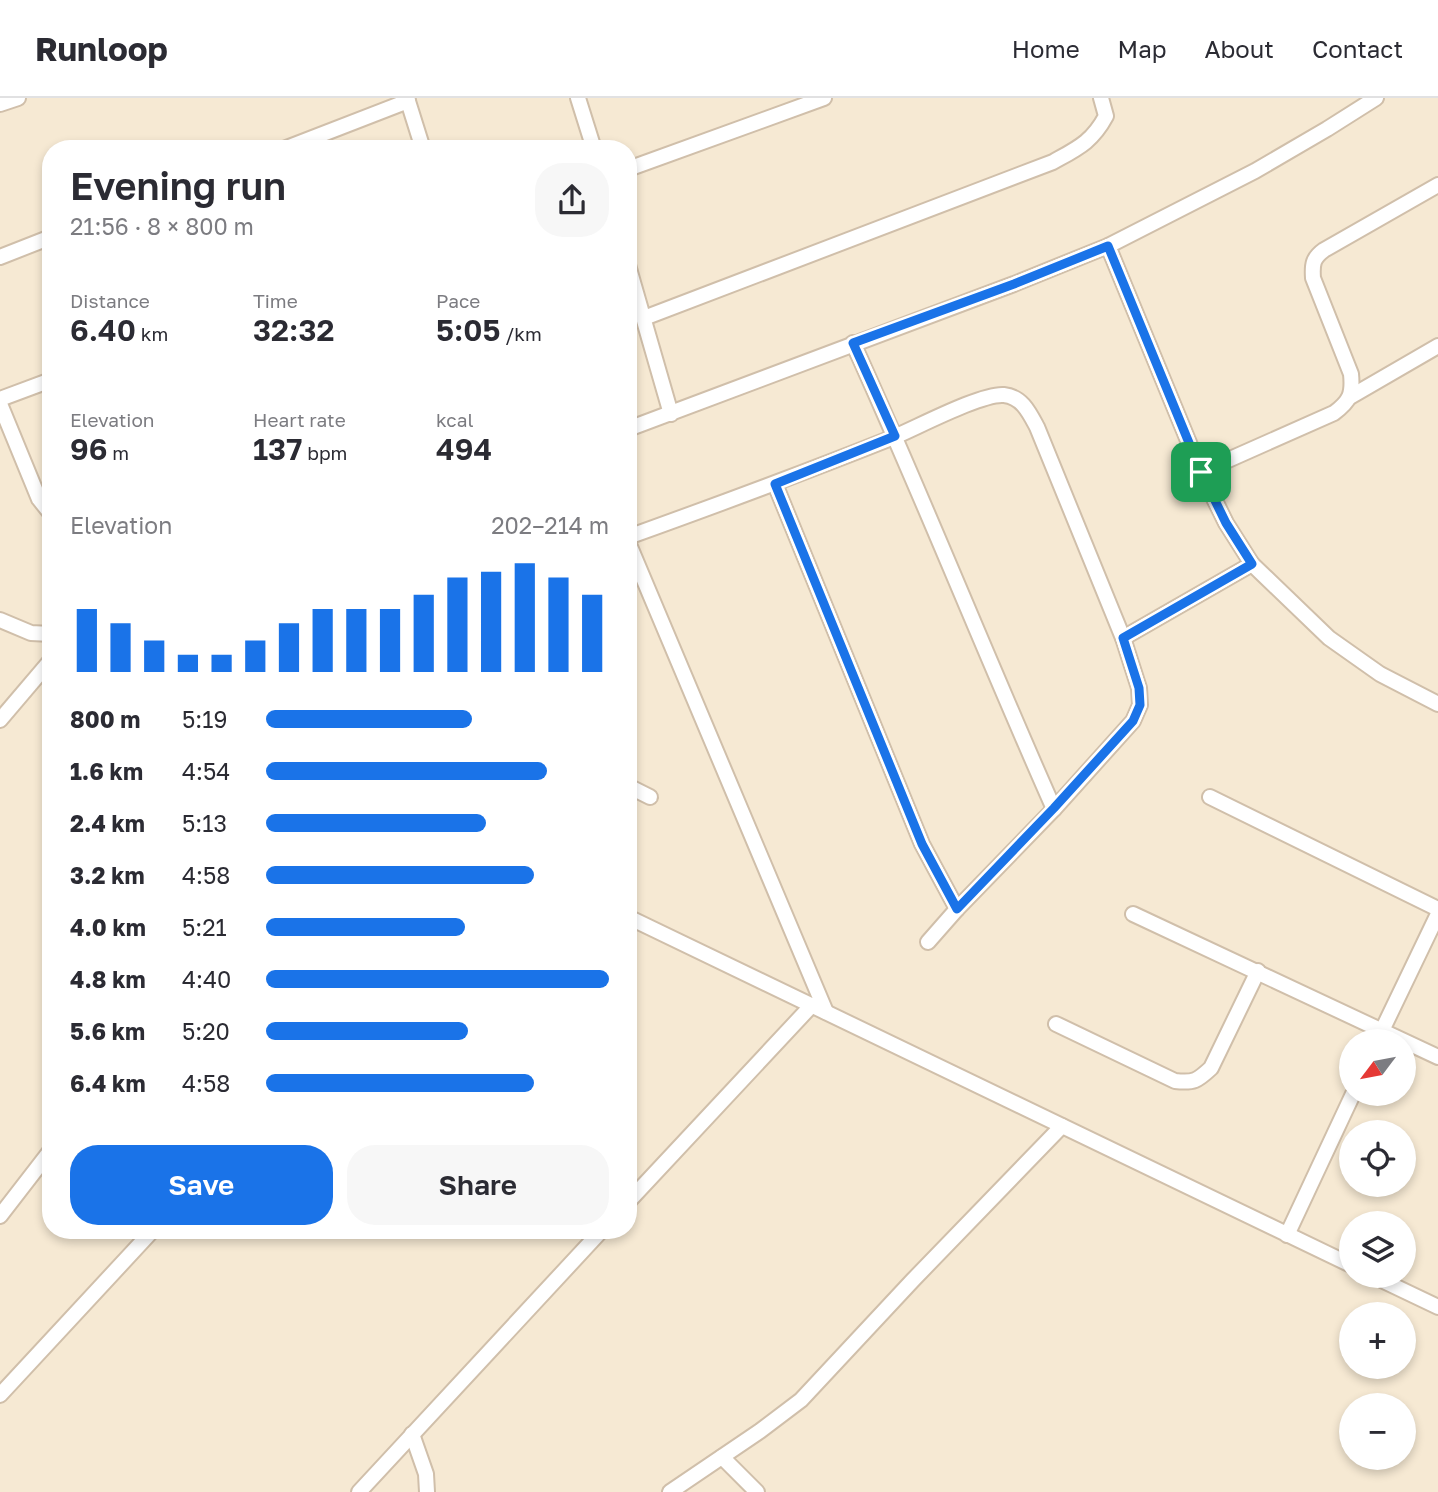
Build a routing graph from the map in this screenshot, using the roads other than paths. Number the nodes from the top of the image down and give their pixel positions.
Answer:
1 (18, 98) edge
2 (578, 98) edge
3 (824, 98) edge
4 (1101, 98) edge
5 (1376, 98) edge
6 (408, 100) edge
7 (0, 104) edge
8 (307, 140) edge
9 (420, 140) edge
10 (591, 140) edge
11 (637, 166) edge
12 (1438, 185) edge
13 (42, 241) edge
14 (1108, 246) junction
15 (0, 257) edge
16 (637, 295) edge
17 (644, 318) junction
18 (853, 343) junction
19 (1438, 346) edge
20 (42, 384) edge
21 (1350, 397) junction
22 (0, 401) edge
23 (671, 414) junction
24 (637, 426) edge
25 (895, 436) junction
26 (1201, 472) junction
27 (775, 484) junction
28 (42, 503) edge
29 (637, 537) edge
30 (637, 561) edge
31 (1252, 564) junction
32 (0, 620) edge
33 (42, 634) edge
34 (1123, 638) junction
35 (42, 671) edge
36 (1438, 704) edge
37 (0, 720) edge
38 (637, 790) edge
39 (650, 797) dead end
40 (1210, 797) dead end
41 (1054, 808) junction
42 (957, 909) junction
43 (1438, 909) edge
44 (1133, 914) dead end
45 (1438, 914) edge
46 (637, 921) edge
47 (928, 942) dead end
48 (1258, 971) junction
49 (812, 1005) junction
50 (826, 1012) junction
51 (1056, 1024) dead end
52 (1367, 1029) edge
53 (1383, 1029) edge
54 (1416, 1049) edge
55 (1438, 1057) edge
56 (1347, 1106) edge
57 (1062, 1126) junction
58 (42, 1162) edge
59 (637, 1192) edge
60 (0, 1216) edge
61 (1287, 1235) junction
62 (145, 1239) edge
63 (594, 1239) edge
64 (1339, 1259) edge
65 (1398, 1288) edge
66 (1438, 1307) edge
67 (0, 1395) edge
68 (412, 1434) junction
69 (722, 1457) junction
70 (359, 1492) edge
71 (428, 1492) edge
72 (670, 1492) edge
73 (757, 1492) edge

1 - 7 street
2 - 10 street
3 - 11 street
4 - 17 street
5 - 14 street
6 - 8 street
6 - 9 street
12 - 21 street
13 - 15 street
14 - 18 street
14 - 26 street
16 - 17 street
17 - 23 street
18 - 23 street
18 - 25 street
19 - 21 street
20 - 22 street
21 - 26 street
22 - 28 street
23 - 24 street
25 - 27 street
25 - 34 street
25 - 41 street
26 - 31 street
27 - 29 street
27 - 42 street
30 - 50 street
31 - 34 street
31 - 36 street
32 - 33 street
34 - 41 street
35 - 37 street
38 - 39 street
40 - 43 street
41 - 42 street
42 - 47 street
44 - 48 street
45 - 53 street
46 - 49 street
48 - 51 street
48 - 52 street
49 - 50 street
49 - 59 street
50 - 57 street
54 - 55 street
56 - 61 street
57 - 61 street
57 - 69 street
58 - 60 street
61 - 64 street
62 - 67 street
63 - 68 street
65 - 66 street
68 - 70 street
68 - 71 street
69 - 72 street
69 - 73 street

